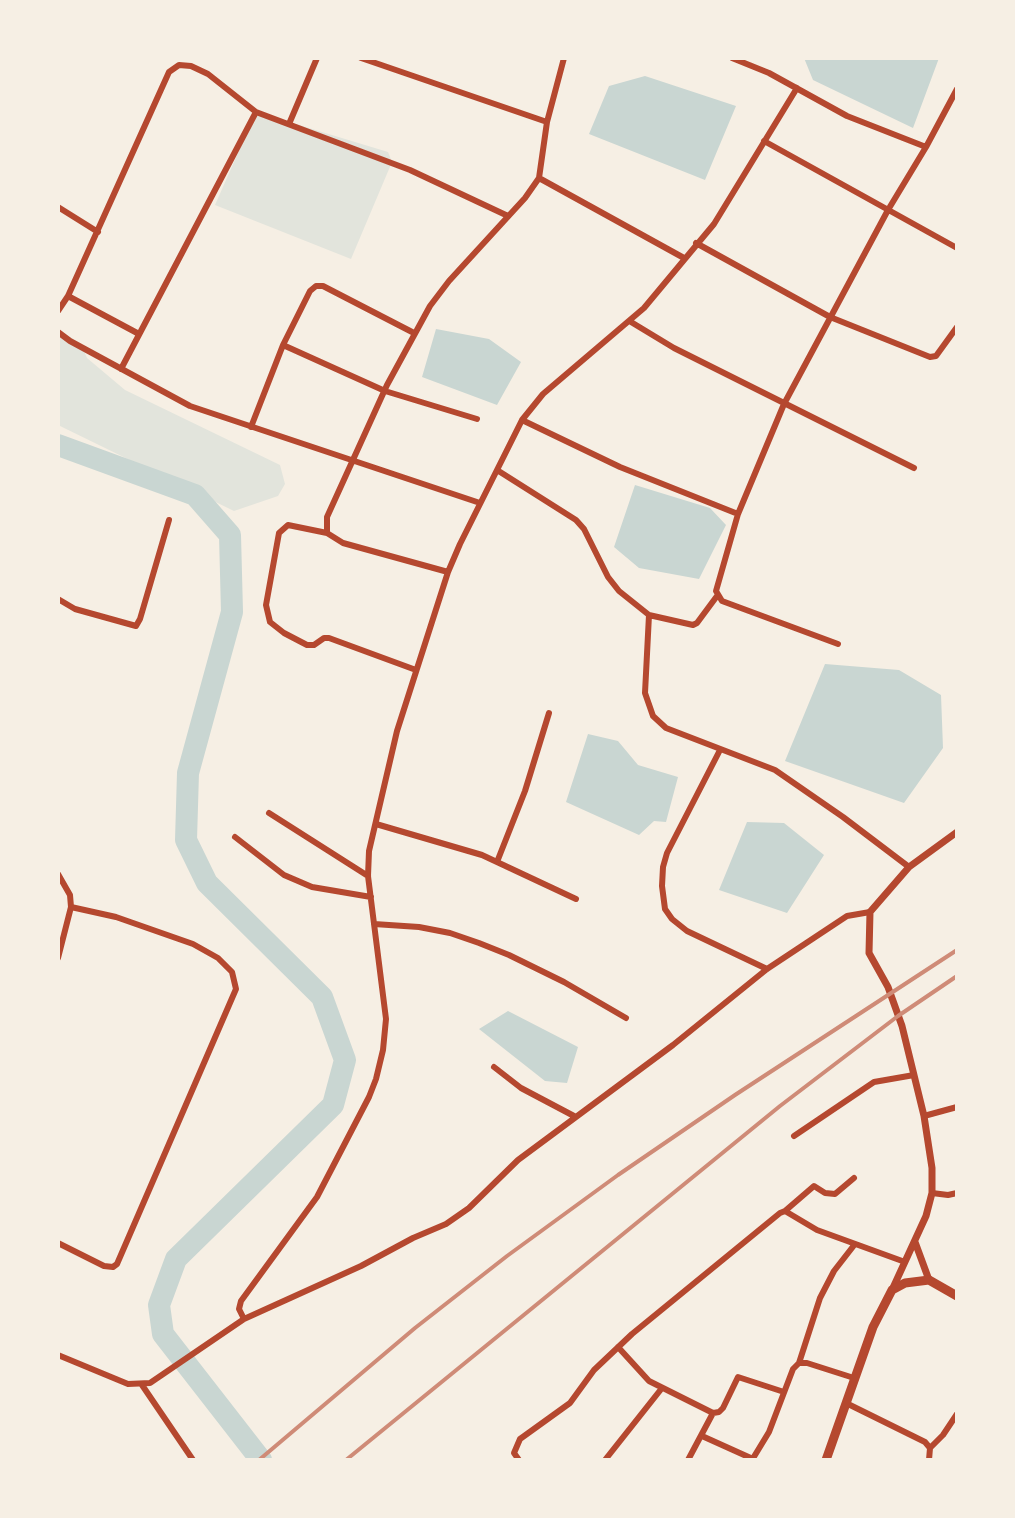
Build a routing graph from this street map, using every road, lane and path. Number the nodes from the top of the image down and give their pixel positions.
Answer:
1 (317, 58) edge
2 (361, 58) edge
3 (564, 58) edge
4 (732, 58) edge
5 (797, 88) junction
6 (957, 89) edge
7 (256, 112) junction
8 (547, 122) junction
9 (289, 124) junction
10 (764, 141) junction
11 (926, 147) junction
12 (539, 178) junction
13 (58, 207) edge
14 (888, 210) junction
15 (508, 216) junction
16 (98, 232) junction
17 (696, 243) junction
18 (957, 248) edge
19 (684, 258) junction
20 (68, 296) junction
21 (58, 311) edge
22 (830, 317) junction
23 (631, 322) junction
24 (957, 327) edge
25 (58, 332) edge
26 (414, 333) junction
27 (139, 334) junction
28 (283, 345) junction
29 (121, 369) junction
30 (385, 391) junction
31 (784, 404) junction
32 (477, 419) dead end
33 (522, 420) junction
34 (251, 427) junction
35 (352, 461) junction
36 (914, 468) dead end
37 (497, 470) junction
38 (480, 503) junction
39 (738, 514) junction
40 (169, 520) dead end
41 (327, 533) junction
42 (448, 572) junction
43 (717, 596) junction
44 (58, 599) edge
45 (649, 615) junction
46 (838, 644) dead end
47 (416, 670) junction
48 (549, 713) dead end
49 (720, 750) junction
50 (269, 813) dead end
51 (376, 824) junction
52 (957, 832) edge
53 (235, 837) dead end
54 (497, 862) junction
55 (909, 867) junction
56 (58, 874) edge
57 (368, 876) junction
58 (371, 897) junction
59 (576, 899) dead end
60 (71, 907) junction
61 (870, 912) junction
62 (374, 924) junction
63 (58, 958) edge
64 (767, 969) junction
65 (626, 1018) dead end
66 (494, 1067) dead end
67 (914, 1075) junction
68 (957, 1107) edge
69 (574, 1116) junction
70 (924, 1116) junction
71 (794, 1136) dead end
72 (854, 1178) dead end
73 (932, 1193) junction
74 (957, 1193) edge
75 (785, 1211) junction
76 (915, 1242) junction
77 (58, 1243) edge
78 (855, 1244) junction
79 (905, 1262) junction
80 (929, 1280) junction
81 (892, 1290) junction
82 (957, 1296) edge
83 (244, 1319) junction
84 (618, 1347) junction
85 (58, 1355) edge
86 (799, 1363) junction
87 (854, 1378) junction
88 (142, 1385) junction
89 (662, 1388) junction
90 (784, 1392) junction
91 (846, 1403) junction
92 (713, 1413) junction
93 (957, 1414) edge
94 (702, 1436) junction
95 (930, 1448) junction
96 (193, 1460) edge
97 (519, 1460) edge
98 (605, 1460) edge
99 (688, 1460) edge
100 (753, 1460) edge
101 (826, 1460) edge
102 (929, 1460) edge

1 - 9 street
2 - 8 street
3 - 8 street
4 - 5 street
5 - 10 street
5 - 11 street
6 - 11 street
7 - 9 street
7 - 16 street
7 - 27 street
8 - 12 street
9 - 15 street
10 - 14 street
10 - 17 street
11 - 14 street
12 - 15 street
12 - 19 street
13 - 16 street
14 - 18 street
14 - 22 street
15 - 26 street
16 - 20 street
17 - 19 street
17 - 22 street
19 - 23 street
20 - 21 street
20 - 27 street
22 - 24 street
22 - 31 street
23 - 31 street
23 - 33 street
25 - 29 street
26 - 28 street
26 - 30 street
27 - 29 street
28 - 30 street
28 - 34 street
29 - 34 street
30 - 32 street
30 - 35 street
31 - 36 street
31 - 39 street
33 - 37 street
33 - 39 street
34 - 35 street
35 - 38 street
35 - 41 street
37 - 38 street
37 - 45 street
38 - 42 street
39 - 43 street
40 - 44 street
41 - 42 street
41 - 47 street
42 - 47 street
43 - 45 street
43 - 46 street
45 - 49 street
47 - 51 street
48 - 54 street
49 - 55 street
49 - 64 street
50 - 57 street
51 - 54 street
51 - 57 street
52 - 55 street
53 - 58 street
54 - 59 street
55 - 61 street
56 - 60 street
57 - 58 street
58 - 62 street
60 - 63 street
60 - 77 street
61 - 64 street
61 - 67 street
62 - 65 street
62 - 83 street
64 - 69 street
66 - 69 street
67 - 70 street
67 - 71 street
68 - 70 street
69 - 83 street
70 - 73 street
72 - 75 street
73 - 74 street
73 - 76 street
75 - 78 street
75 - 84 street
76 - 79 street
76 - 80 street
78 - 79 street
78 - 86 street
79 - 81 street
80 - 81 main road
80 - 82 main road
81 - 87 main road
83 - 88 street
84 - 89 street
84 - 97 street
85 - 88 street
86 - 87 street
86 - 90 street
87 - 91 main road
88 - 96 street
89 - 92 street
89 - 98 street
90 - 92 street
90 - 100 street
91 - 95 street
91 - 101 main road
92 - 94 street
93 - 95 street
94 - 99 street
94 - 100 street
95 - 102 street

